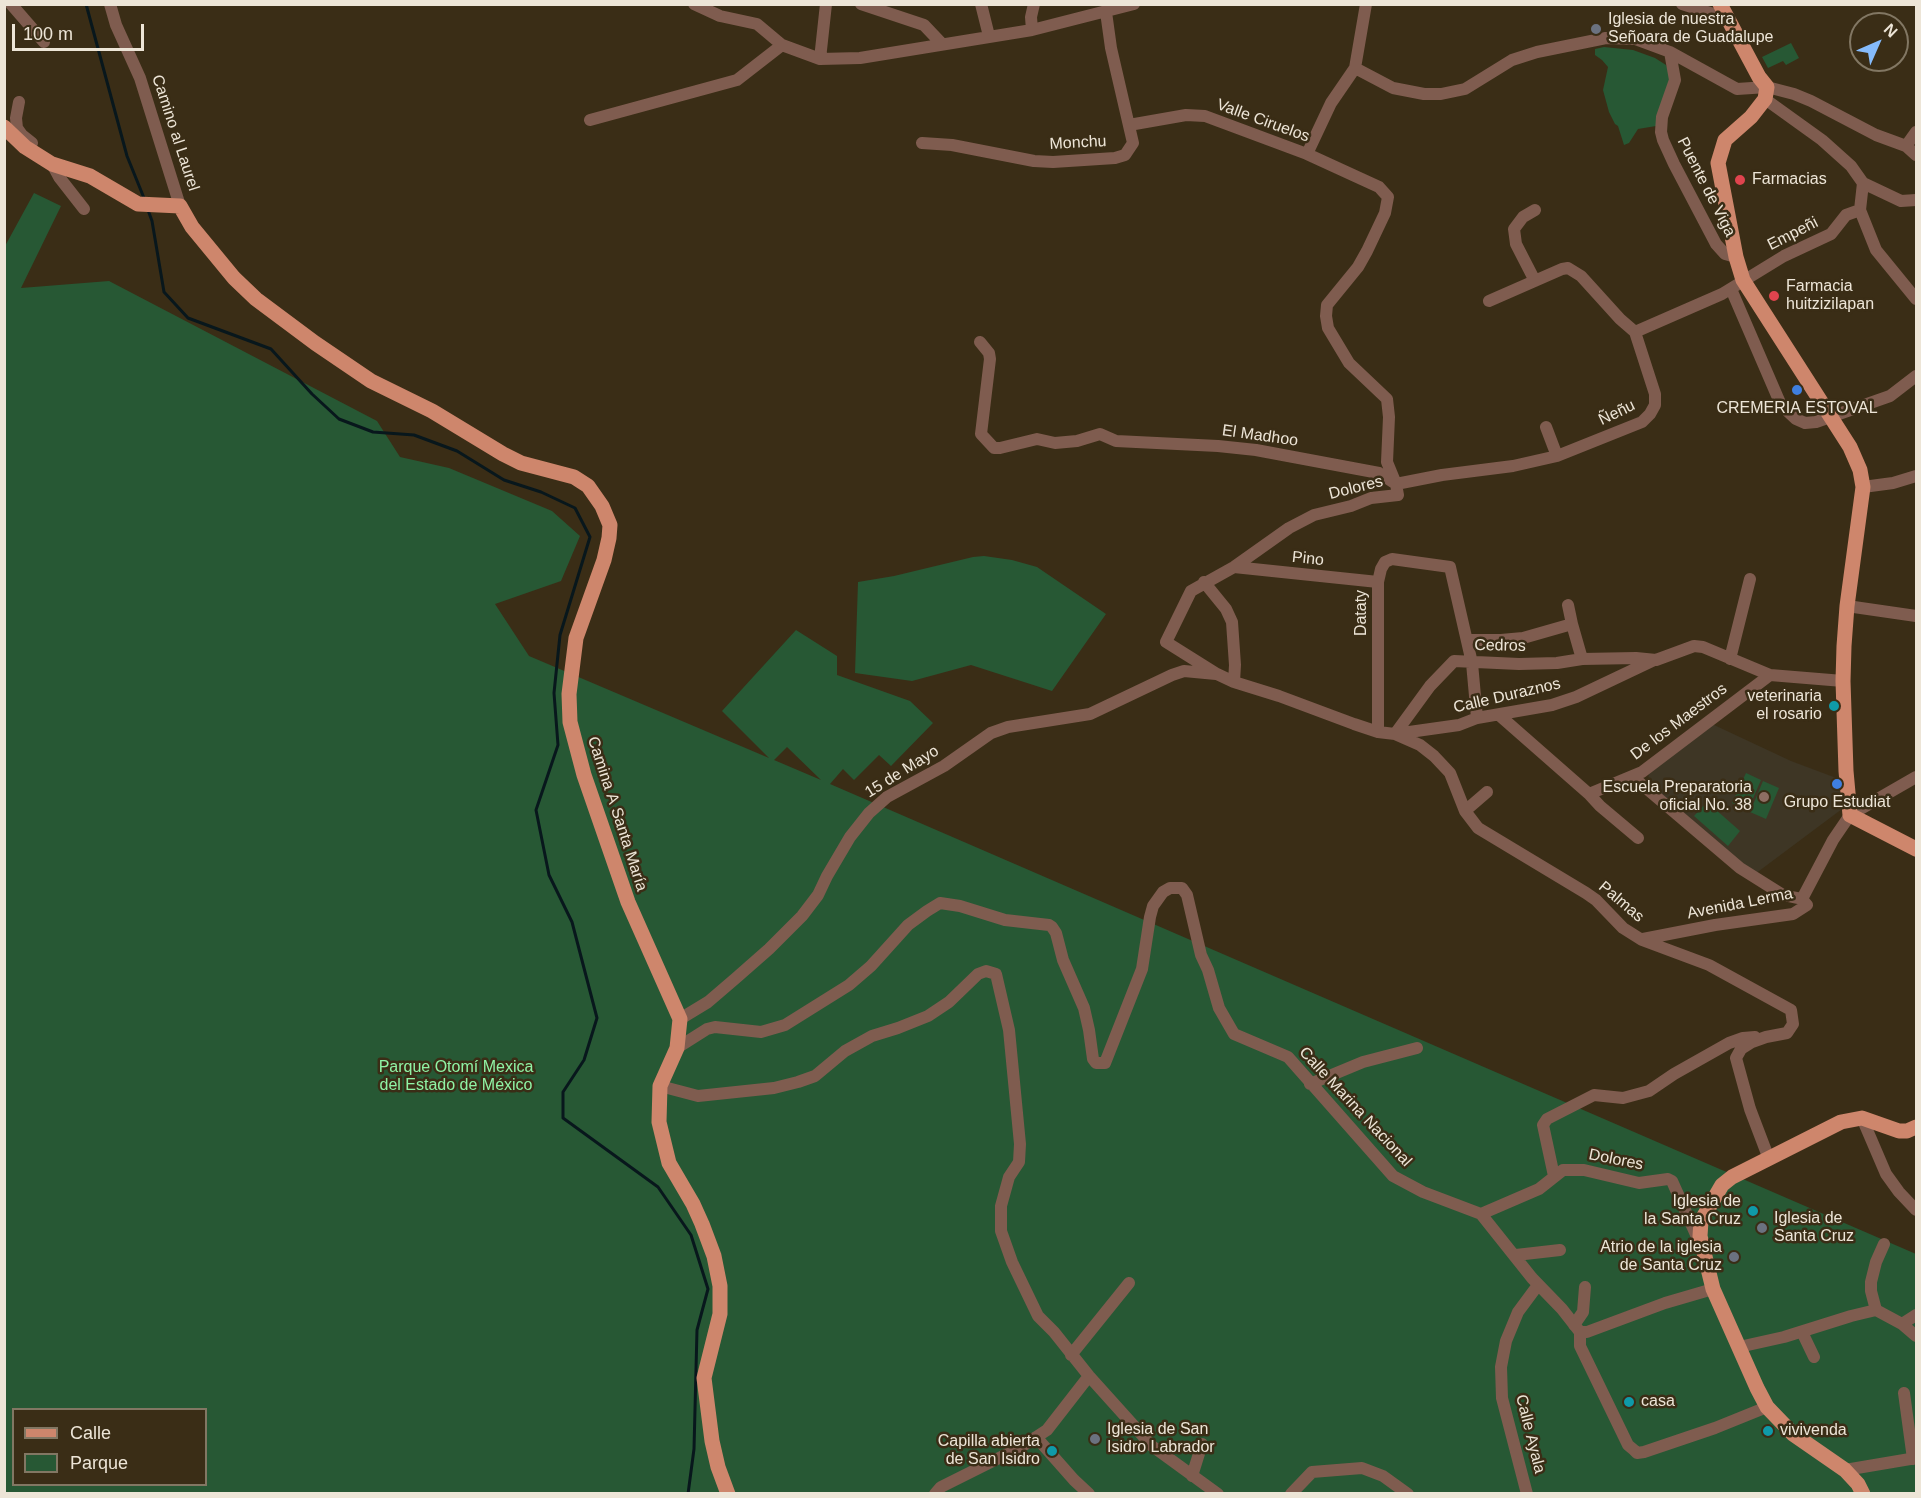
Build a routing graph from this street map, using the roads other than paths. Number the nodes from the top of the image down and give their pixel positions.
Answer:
1 (11, 4) edge
2 (110, 4) edge
3 (694, 4) edge
4 (826, 4) edge
5 (861, 4) edge
6 (981, 4) edge
7 (1034, 4) edge
8 (1134, 4) edge
9 (1366, 4) edge
10 (1682, 4) edge
11 (1723, 11) edge
12 (1106, 12) junction
13 (1032, 30) junction
14 (989, 36) junction
15 (44, 42) dead end
16 (942, 44) junction
17 (782, 45) junction
18 (1670, 52) junction
19 (820, 59) junction
20 (1355, 68) junction
21 (1766, 93) junction
22 (19, 102) dead end
23 (590, 120) dead end
24 (1129, 126) junction
25 (4, 127) edge
26 (1917, 132) edge
27 (922, 143) dead end
28 (1906, 146) junction
29 (1307, 154) junction
30 (1917, 155) edge
31 (47, 161) junction
32 (1863, 183) junction
33 (1379, 188) joint
34 (1917, 200) edge
35 (177, 206) junction
36 (84, 209) dead end
37 (1535, 210) dead end
38 (1860, 210) junction
39 (1736, 257) junction
40 (1535, 281) junction
41 (1737, 284) junction
42 (1917, 299) edge
43 (1489, 301) dead end
44 (1635, 332) junction
45 (980, 342) dead end
46 (1917, 376) edge
47 (1830, 415) junction
48 (1546, 427) dead end
49 (1557, 456) junction
50 (1917, 476) edge
51 (1396, 484) junction
52 (1863, 487) junction
53 (1234, 567) junction
54 (1750, 579) dead end
55 (1204, 582) junction
56 (1378, 582) junction
57 (1568, 605) dead end
58 (1847, 606) junction
59 (1917, 616) edge
60 (1572, 624) junction
61 (1468, 640) junction
62 (1582, 659) junction
63 (1730, 659) junction
64 (1656, 660) junction
65 (1472, 663) junction
66 (1217, 675) junction
67 (1770, 675) junction
68 (1843, 681) junction
69 (1234, 682) junction
70 (1499, 716) junction
71 (1477, 718) junction
72 (1378, 732) junction
73 (1395, 734) junction
74 (1633, 777) junction
75 (1917, 777) edge
76 (1487, 792) dead end
77 (1589, 794) junction
78 (1465, 810) junction
79 (1850, 815) junction
80 (1638, 838) dead end
81 (1917, 849) edge
82 (1802, 898) junction
83 (1642, 939) junction
84 (680, 1019) junction
85 (1766, 1037) junction
86 (677, 1048) junction
87 (1417, 1048) dead end
88 (1310, 1084) junction
89 (660, 1086) junction
90 (1862, 1118) junction
91 (1917, 1127) edge
92 (1769, 1159) junction
93 (1554, 1176) junction
94 (1917, 1210) edge
95 (1481, 1214) junction
96 (1884, 1244) dead end
97 (1560, 1250) dead end
98 (1516, 1256) junction
99 (1704, 1256) junction
100 (1129, 1283) dead end
101 (1538, 1285) junction
102 (1585, 1287) dead end
103 (1713, 1289) junction
104 (1876, 1310) junction
105 (1917, 1315) edge
106 (1902, 1324) junction
107 (1577, 1328) junction
108 (1802, 1332) junction
109 (1917, 1336) edge
110 (1738, 1347) junction
111 (1071, 1354) junction
112 (1814, 1357) dead end
113 (1089, 1376) junction
114 (1904, 1393) dead end
115 (1767, 1407) junction
116 (1036, 1437) junction
117 (1202, 1444) dead end
118 (1915, 1458) edge
119 (1845, 1470) junction
120 (1192, 1476) junction
121 (728, 1494) edge
122 (935, 1494) edge
123 (1089, 1494) edge
124 (1218, 1494) edge
125 (1291, 1494) edge
126 (1408, 1494) edge
127 (1527, 1494) edge
128 (1863, 1494) edge

1 - 15 street
2 - 35 street, Camino al Laurel
3 - 17 street
4 - 19 street
5 - 16 street
6 - 14 street
7 - 13 street
8 - 12 street
9 - 20 street
10 - 11 street
11 - 21 main road
12 - 13 street
12 - 24 street, Monchu
13 - 14 street
14 - 16 street
16 - 19 street
17 - 19 street
17 - 23 street
18 - 20 street
18 - 21 street
18 - 39 street, Puente de Viga
20 - 29 street
21 - 28 street
21 - 32 street
21 - 39 main road
22 - 31 street
24 - 27 street, Monchu
24 - 29 street, Valle Ciruelos
25 - 31 main road
26 - 28 street
28 - 30 street
29 - 33 street, Valle Ciruelos
31 - 35 main road
31 - 36 street
32 - 34 street
32 - 38 street
33 - 51 street, Dolores
35 - 84 main road, Camina A Santa María
37 - 40 street
38 - 41 street, Empeñi
38 - 42 street
39 - 41 main road
40 - 43 street
40 - 44 street
41 - 44 street
41 - 47 main road
41 - 47 street
44 - 49 street, Ñeñu
45 - 51 street, El Madhoo
46 - 47 street
47 - 52 main road
48 - 49 street
49 - 51 street, Ñeñu
50 - 52 street
51 - 53 street, Dolores
52 - 58 main road
53 - 55 street, Dolores
53 - 56 street, Pino
54 - 63 street
55 - 66 street, Dolores
55 - 69 street
56 - 61 street, Dataty
56 - 72 street, Dataty
57 - 60 street
58 - 59 street
58 - 68 main road
60 - 61 street
60 - 62 street
61 - 65 street
62 - 64 street, Cedros
62 - 65 street, Cedros
63 - 64 street, Cedros
63 - 67 street, Cedros
64 - 70 street, Calle Duraznos
65 - 71 street
65 - 73 street, Cedros
66 - 69 street
66 - 84 street, 15 de Mayo
67 - 68 street, Cedros
67 - 74 street, De los Maestros
68 - 79 main road
69 - 72 street
70 - 71 street, Calle Duraznos
70 - 77 street
71 - 73 street, Calle Duraznos
72 - 73 street
73 - 78 street, Palmas
74 - 77 street
74 - 82 street, De los Maestros
75 - 79 street, Avenida Lerma
76 - 78 street
77 - 80 street
78 - 83 street, Palmas
79 - 81 main road
79 - 82 street, Avenida Lerma
82 - 83 street, Avenida Lerma
83 - 85 street, Palmas
84 - 86 main road, Camina A Santa María
85 - 92 street, Palmas
85 - 93 street, Palmas
86 - 88 street, Calle Marina Nacional
86 - 89 main road, Camina A Santa María
87 - 88 street
88 - 95 street, Calle Marina Nacional
89 - 111 street
89 - 121 main road, Camina A Santa María
90 - 91 main road
90 - 92 main road
90 - 94 street
92 - 99 main road
93 - 95 street, Dolores
93 - 99 street, Dolores
95 - 98 street, Calle Marina Nacional
96 - 104 street
97 - 98 street
98 - 101 street, Calle Marina Nacional
99 - 103 main road
100 - 111 street
101 - 107 street, Calle Marina Nacional
101 - 127 street, Calle Ayala
102 - 107 street
103 - 107 street
103 - 110 main road
104 - 106 street
104 - 108 street
105 - 106 street
106 - 109 street
107 - 115 street, Calle Marina Nacional
108 - 110 street
108 - 112 street
110 - 115 main road
111 - 113 street
113 - 116 street
113 - 120 street
114 - 118 street
115 - 119 main road
116 - 122 street
116 - 123 street
117 - 120 street
118 - 119 street
119 - 128 main road
120 - 124 street
125 - 126 street

